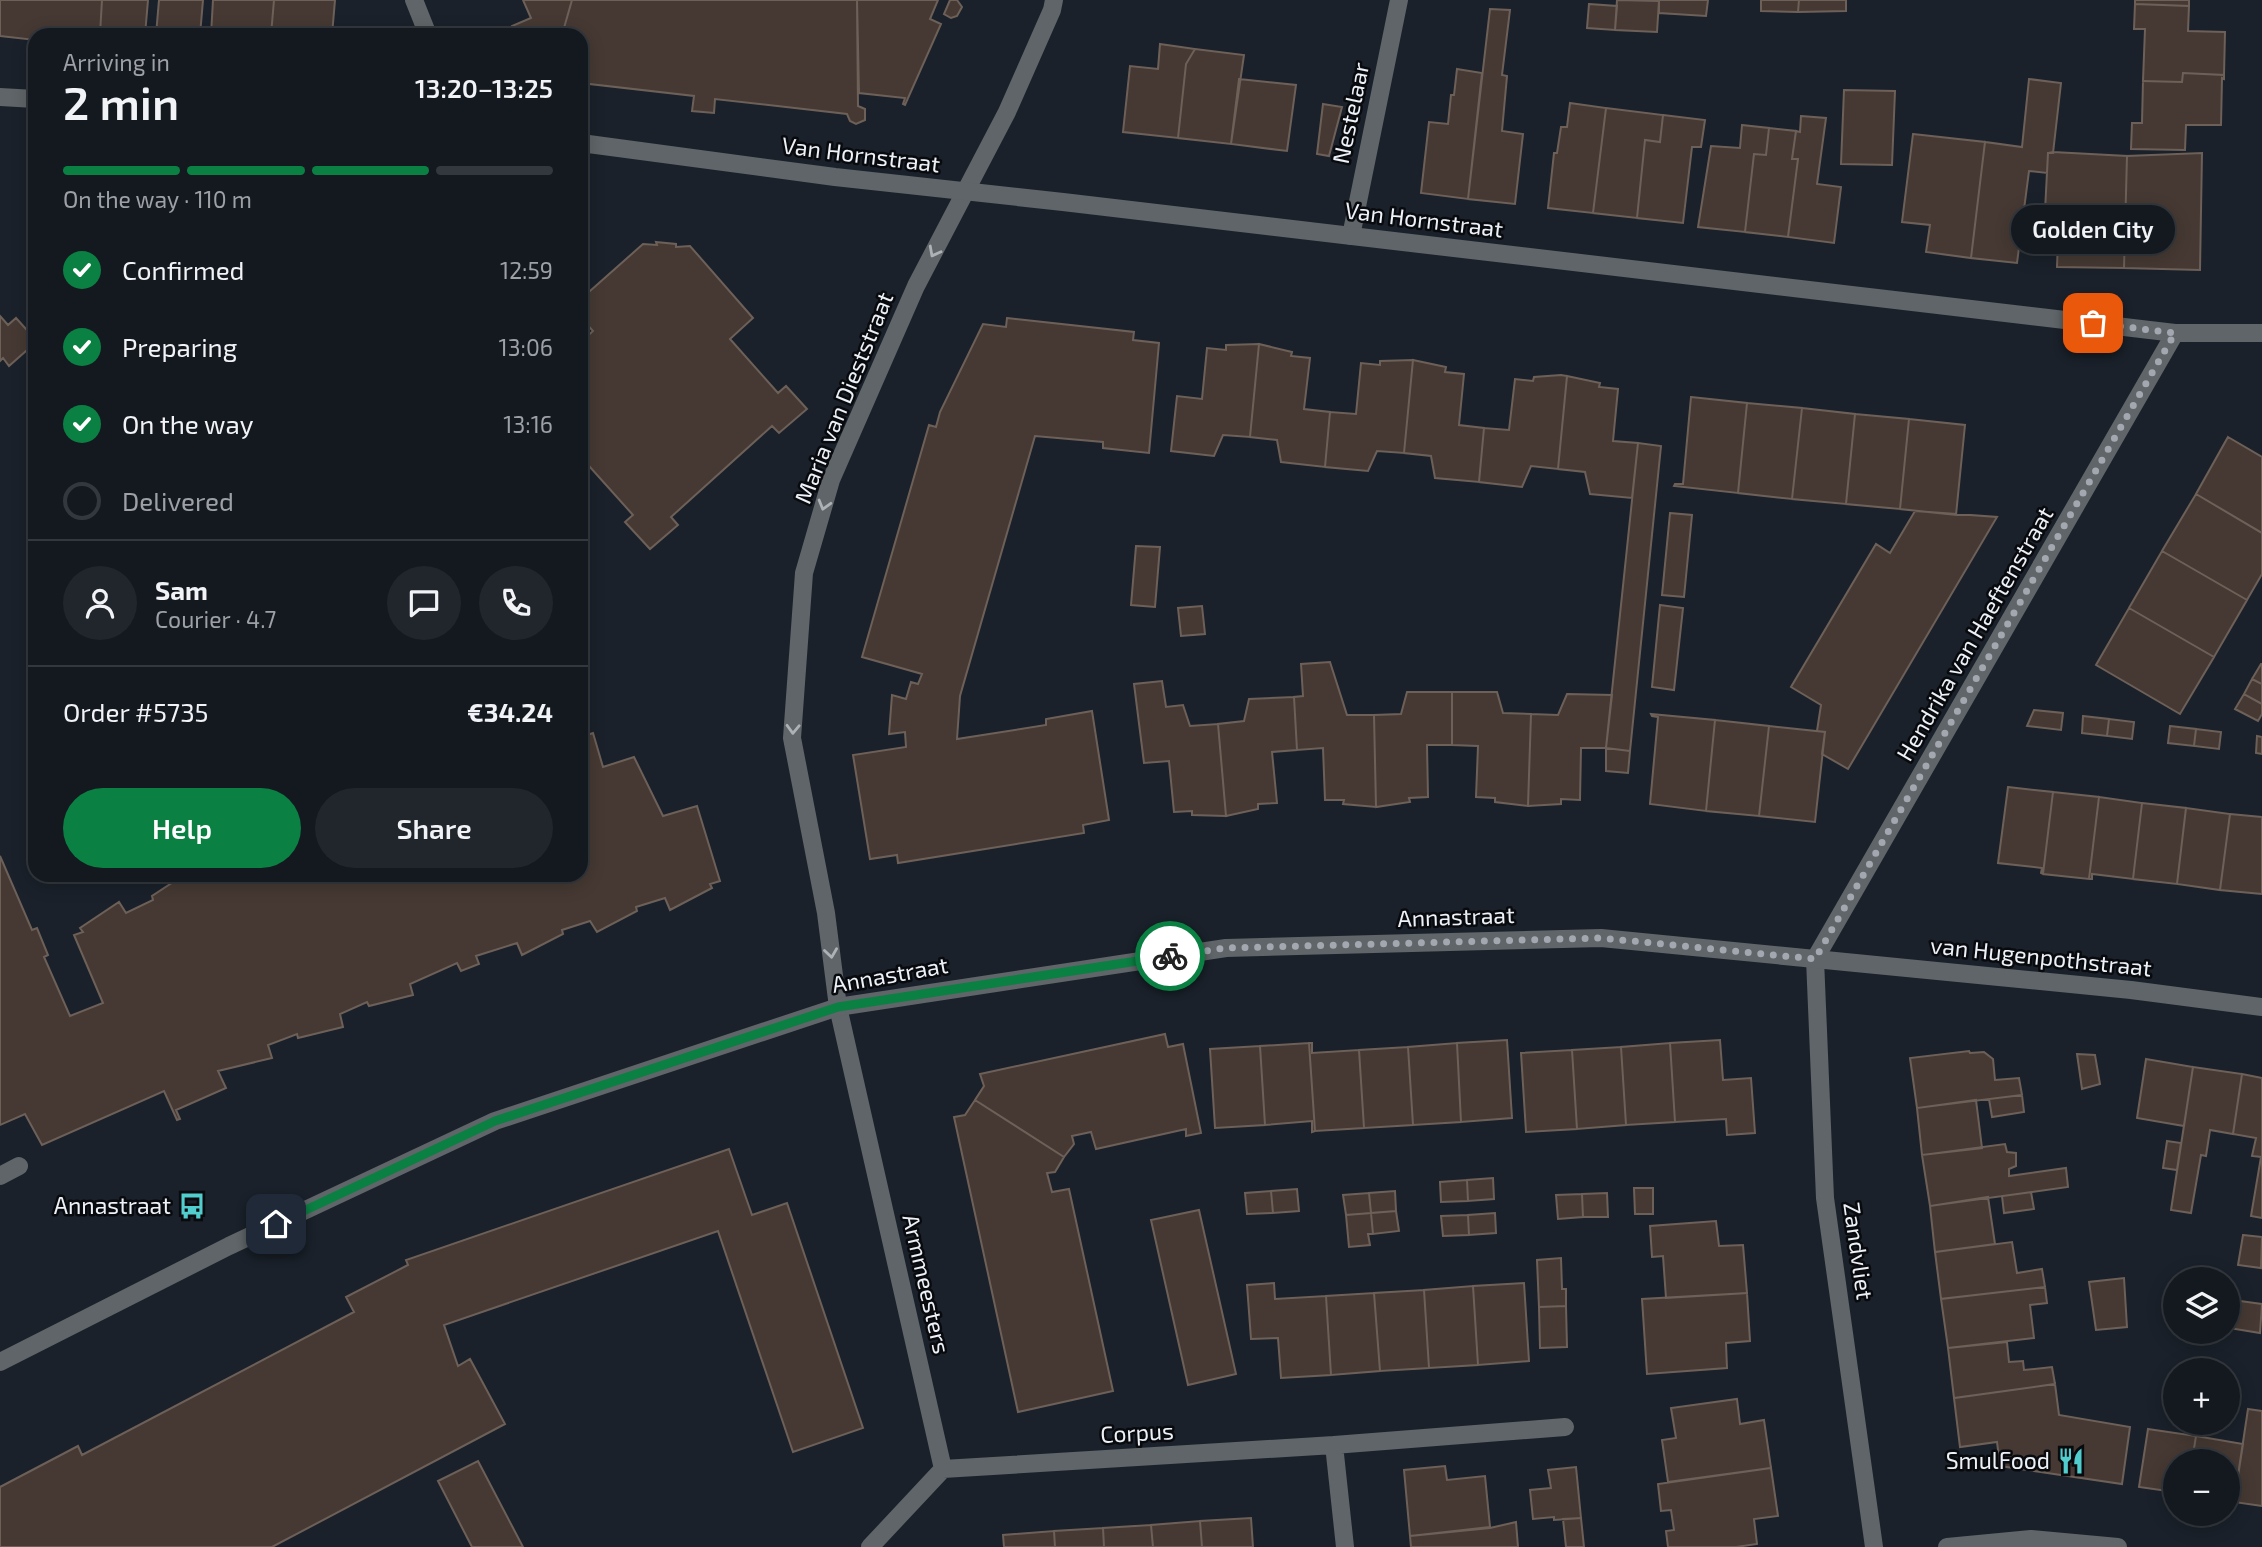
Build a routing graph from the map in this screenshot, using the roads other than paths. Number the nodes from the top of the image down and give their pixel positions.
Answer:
1 (414, 0) edge
2 (1054, 0) edge
3 (1399, 0) edge
4 (425, 28) edge
5 (0, 97) edge
6 (28, 99) edge
7 (588, 144) edge
8 (965, 191) junction
9 (1351, 236) junction
10 (2175, 333) junction
11 (2262, 333) edge
12 (1815, 959) junction
13 (838, 1007) junction
14 (2262, 1007) edge
15 (19, 1166) dead end
16 (0, 1177) edge
17 (0, 1362) edge
18 (1565, 1427) dead end
19 (1334, 1445) junction
20 (943, 1469) junction
21 (870, 1547) edge
22 (1345, 1547) edge
23 (1874, 1547) edge
24 (1947, 1547) edge
25 (2117, 1547) edge

1 - 4 street
2 - 8 street, Maria van Dieststraat
3 - 9 street, Nestelaar
5 - 6 street
7 - 8 street, Van Hornstraat
8 - 9 street, Van Hornstraat
8 -> 13 street, Maria van Dieststraat
9 - 10 street, Van Hornstraat
10 - 11 street, Van Hornstraat
10 - 12 street, Hendrika van Haeftenstraat
12 - 13 street, Annastraat
12 - 14 street, van Hugenpothstraat
12 - 23 street, Zandvliet
13 - 17 street, Annastraat
13 - 20 street, Armmeesters
15 - 16 street
18 - 19 street, Corpus
19 - 20 street, Corpus
19 - 22 street
20 - 21 street
24 - 25 street

